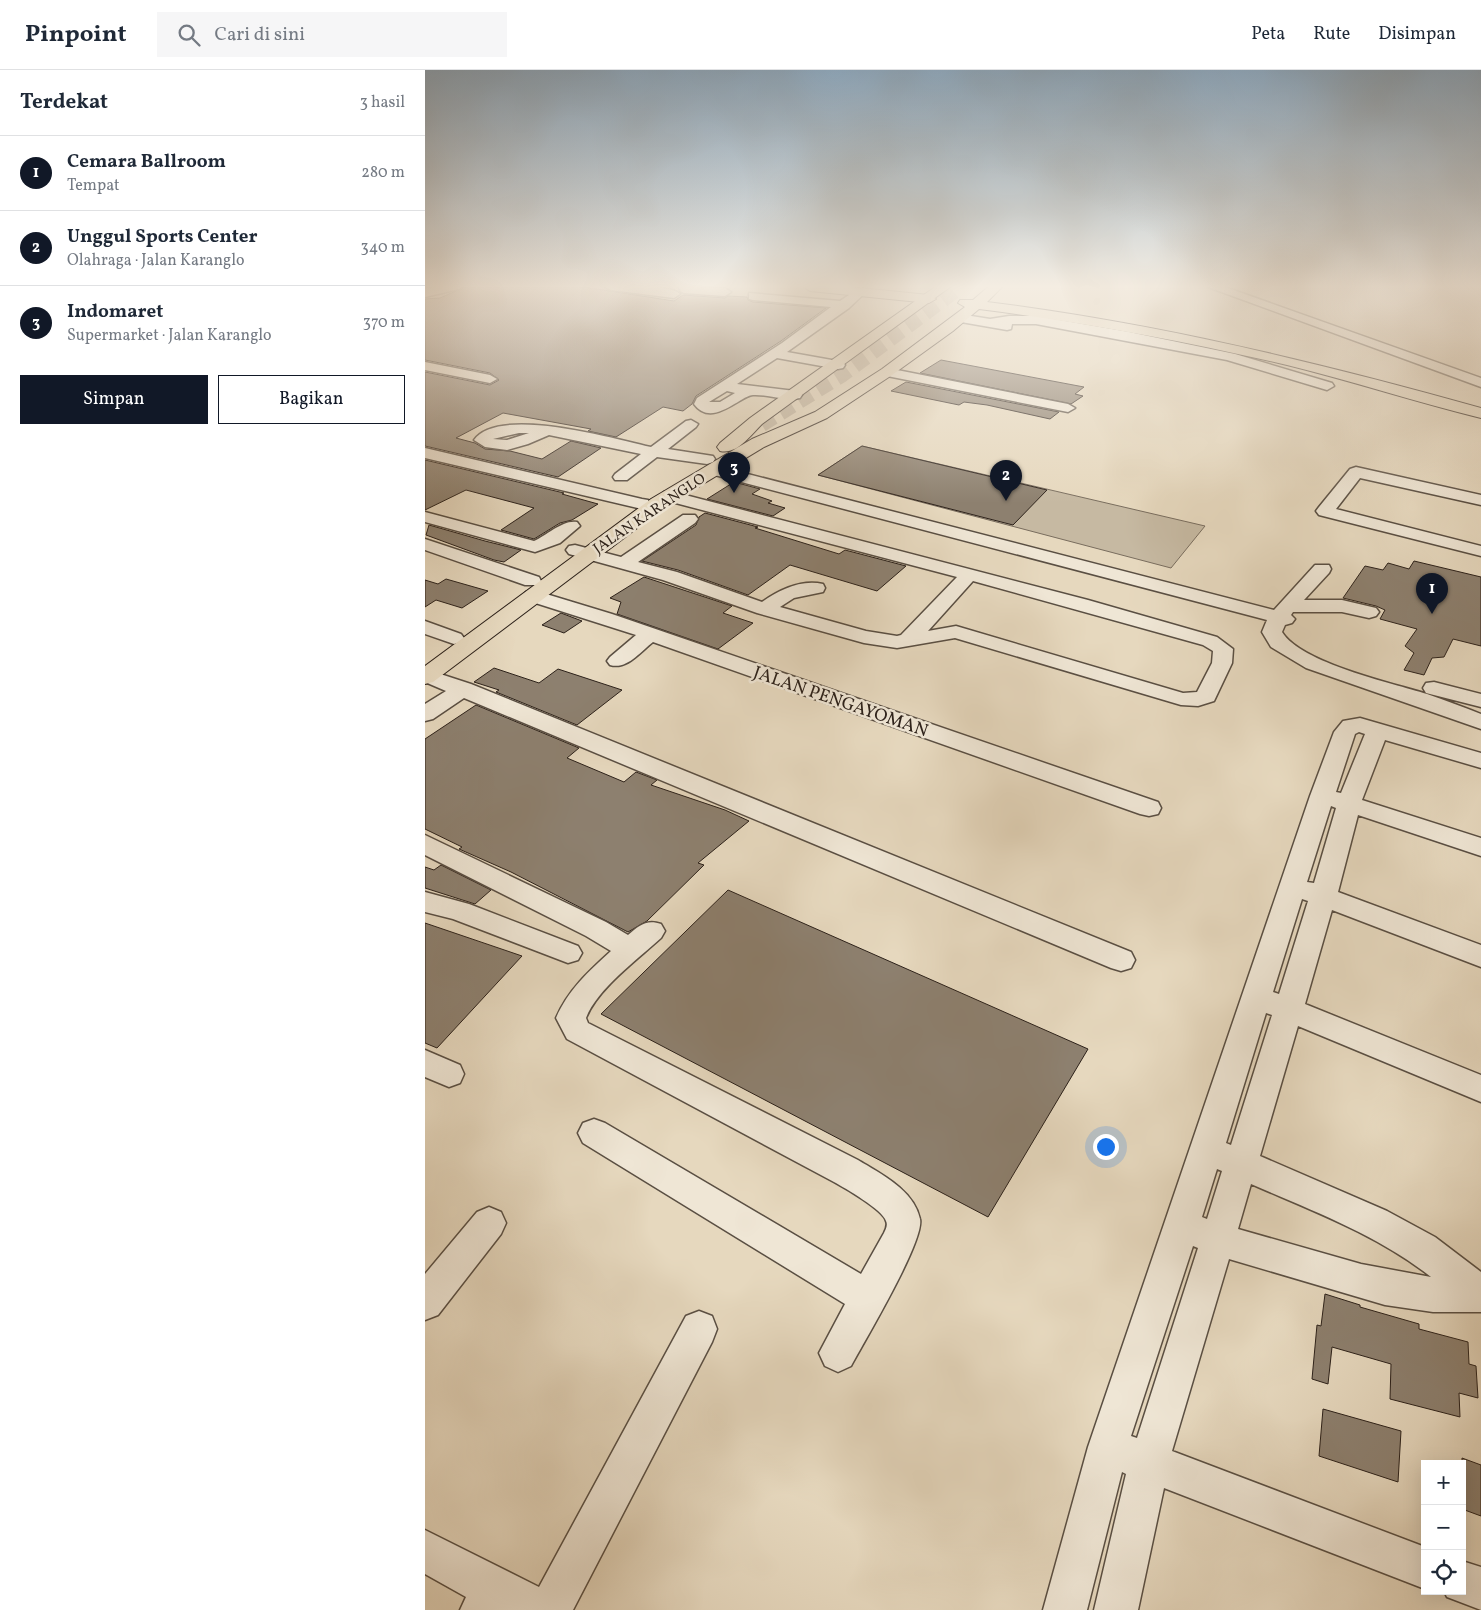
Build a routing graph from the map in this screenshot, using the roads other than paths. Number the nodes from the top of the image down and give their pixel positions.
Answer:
1 (767, 359) edge
2 (806, 359) edge
3 (845, 359) edge
4 (905, 359) edge
5 (1192, 359) edge
6 (1261, 359) edge
7 (1262, 359) edge
8 (1317, 359) edge
9 (1410, 359) edge
10 (838, 364) junction
11 (425, 366) edge
12 (1294, 367) junction
13 (887, 372) junction
14 (490, 379) dead end
15 (1481, 383) edge
16 (724, 386) junction
17 (1327, 386) dead end
18 (747, 391) junction
19 (795, 395) junction
20 (1481, 405) edge
21 (1068, 408) dead end
22 (1481, 413) edge
23 (691, 424) dead end
24 (780, 427) tunnel mouth
25 (546, 430) dead end
26 (753, 435) junction
27 (653, 452) junction
28 (425, 453) edge
29 (733, 458) junction
30 (710, 464) junction
31 (773, 469) junction
32 (621, 477) dead end
33 (757, 480) junction
34 (670, 496) junction
35 (1481, 500) edge
36 (642, 504) junction
37 (886, 508) junction
38 (425, 517) edge
39 (689, 519) dead end
40 (571, 526) dead end
41 (554, 539) junction
42 (425, 544) edge
43 (582, 550) junction
44 (1481, 551) edge
45 (624, 563) junction
46 (1322, 570) dead end
47 (969, 575) junction
48 (815, 588) dead end
49 (533, 589) junction
50 (764, 609) junction
51 (1369, 612) dead end
52 (927, 620) junction
53 (1285, 621) junction
54 (425, 627) edge
55 (956, 632) junction
56 (650, 634) junction
57 (454, 638) junction
58 (907, 640) junction
59 (617, 661) dead end
60 (1327, 662) junction
61 (426, 671) edge
62 (463, 689) junction
63 (1481, 701) edge
64 (425, 714) edge
65 (1481, 722) edge
66 (1481, 761) edge
67 (1336, 799) junction
68 (1149, 808) dead end
69 (425, 844) edge
70 (1481, 847) edge
71 (1293, 885) junction
72 (1323, 897) junction
73 (425, 902) edge
74 (651, 931) dead end
75 (630, 949) junction
76 (568, 953) dead end
77 (1481, 956) edge
78 (1121, 960) dead end
79 (1257, 997) junction
80 (1287, 1010) junction
81 (1481, 1089) edge
82 (594, 1133) dead end
83 (1207, 1151) junction
84 (1241, 1163) junction
85 (489, 1223) dead end
86 (1183, 1226) junction
87 (1217, 1239) junction
88 (1480, 1294) edge
89 (868, 1298) junction
90 (425, 1302) edge
91 (699, 1328) dead end
92 (838, 1353) dead end
93 (1108, 1447) junction
94 (1149, 1463) junction
95 (425, 1551) edge
96 (1421, 1566) edge
97 (1466, 1583) edge
98 (1481, 1589) edge
99 (488, 1599) edge
100 (542, 1610) edge
101 (550, 1610) edge
102 (1065, 1610) edge
103 (1116, 1610) edge

1 - 16 street
2 - 10 street
3 - 10 main road, JALAN KARANGLO
4 - 13 main road, JALAN KARANGLO
5 - 12 street
6 - 12 main road
7 - 12 main road
8 - 20 main road
9 - 15 street
10 - 19 main road, JALAN KARANGLO
11 - 14 street
12 - 17 street
12 - 22 main road
13 - 21 street
13 - 26 main road, JALAN KARANGLO
16 - 18 street
16 - 18 street
18 - 19 street
19 - 26 main road, JALAN KARANGLO
23 - 27 street
24 - 26 main road
25 - 27 street
26 - 29 main road, JALAN KARANGLO
26 - 30 main road, JALAN KARANGLO
27 - 30 street
27 - 32 street
28 - 36 street
29 - 30 main road, JALAN KARANGLO
29 - 31 street
30 - 33 street
30 - 34 main road, JALAN KARANGLO
30 - 36 main road, JALAN KARANGLO
31 - 33 street
31 - 37 street
33 - 37 street
34 - 43 main road, JALAN KARANGLO
34 - 47 street
35 - 44 street
36 - 43 main road, JALAN KARANGLO
37 - 53 street
38 - 41 street
39 - 45 street
40 - 41 street
41 - 43 street
42 - 49 street, JALAN PENGAYOMAN
43 - 45 street
43 - 49 main road, JALAN KARANGLO
45 - 50 street
46 - 53 street
47 - 52 street
47 - 55 street
48 - 50 street
49 - 56 street, JALAN PENGAYOMAN
49 - 57 main road, JALAN KARANGLO
49 - 61 main road, JALAN KARANGLO
50 - 58 street
51 - 53 street
52 - 55 street
52 - 58 street
53 - 60 street
54 - 57 street
55 - 58 street
56 - 59 street
56 - 68 street, JALAN PENGAYOMAN
57 - 61 main road, JALAN KARANGLO
60 - 63 street
60 - 65 street
61 - 62 street
62 - 64 street
62 - 78 street
66 - 67 street
67 - 70 street
67 - 71 street
67 - 72 street
69 - 75 street
71 - 72 street
71 - 79 street
72 - 77 street
72 - 80 street
73 - 76 street
74 - 75 street
75 - 89 street
79 - 80 street
79 - 83 street
80 - 81 street
80 - 84 street
82 - 89 street
83 - 84 street
83 - 86 street
84 - 87 street
84 - 88 street
85 - 90 street
86 - 87 street
86 - 93 street
87 - 88 street
87 - 94 street
89 - 92 street
91 - 101 street
93 - 94 street
93 - 102 street
94 - 96 street
94 - 103 street
95 - 99 street
97 - 98 street
99 - 100 street

